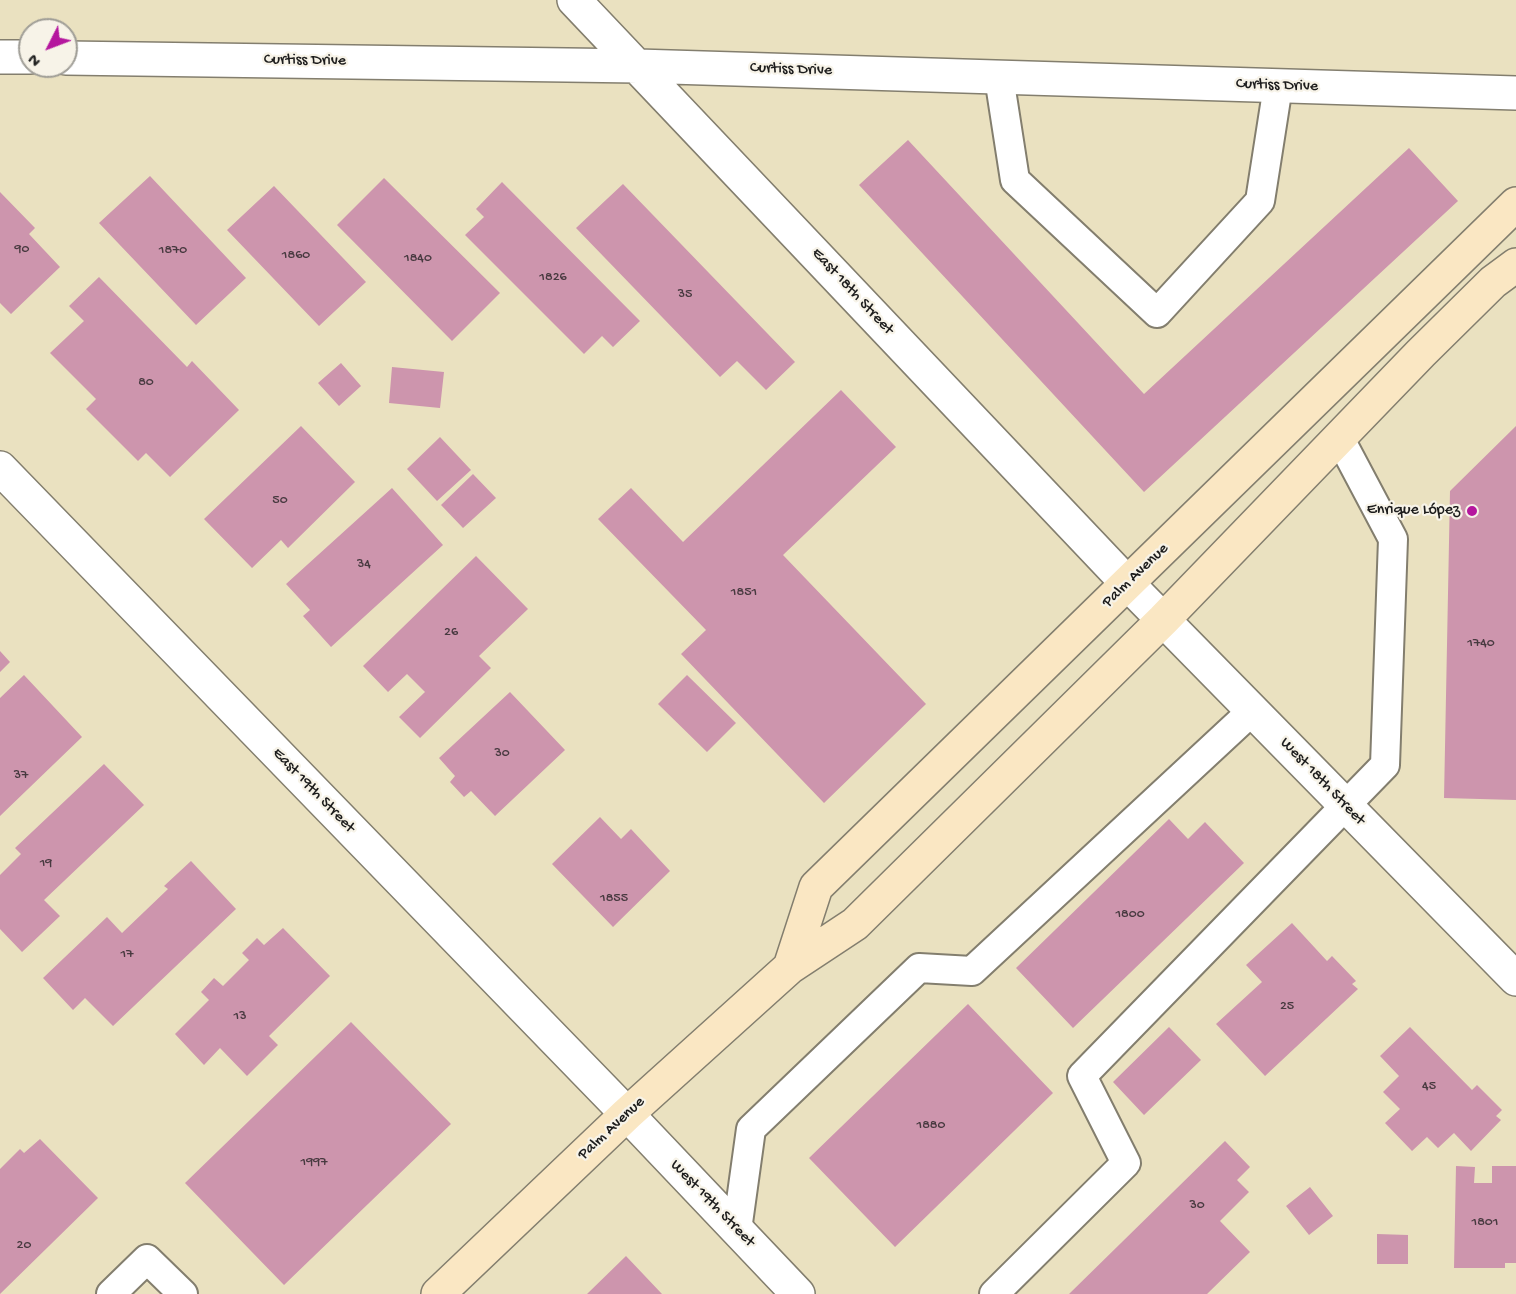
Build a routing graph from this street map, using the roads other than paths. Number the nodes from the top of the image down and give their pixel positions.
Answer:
1 (574, 0) edge
2 (0, 57) edge
3 (18, 57) edge
4 (78, 58) edge
5 (638, 66) junction
6 (999, 77) junction
7 (1278, 86) junction
8 (1516, 93) edge
9 (1516, 204) edge
10 (1516, 265) edge
11 (1340, 439) junction
12 (0, 468) edge
13 (1128, 584) junction
14 (1163, 620) junction
15 (1252, 711) junction
16 (1346, 807) junction
17 (790, 967) junction
18 (1516, 979) edge
19 (627, 1114) junction
20 (738, 1230) junction
21 (111, 1294) edge
22 (183, 1294) edge
23 (438, 1294) edge
24 (798, 1294) edge
25 (994, 1294) edge

1 - 5 street, East 18th Street
2 - 3 street
4 - 5 street, Curtiss Drive
5 - 6 street, Curtiss Drive
5 - 13 street, East 18th Street
6 - 7 street, Curtiss Drive
6 - 7 lane
7 - 8 street, Curtiss Drive
9 - 13 main road, Palm Avenue
10 - 11 main road, Palm Avenue
11 - 14 main road, Palm Avenue
11 - 16 lane
12 - 19 street, East 19th Street
13 - 14 street, West 18th Street
13 - 17 main road, Palm Avenue
14 - 15 street, West 18th Street
14 - 17 main road, Palm Avenue
15 - 16 street, West 18th Street
15 - 20 lane
16 - 18 street, West 18th Street
16 - 25 lane
17 - 19 main road, Palm Avenue
19 - 20 street, West 19th Street
19 - 23 main road, Palm Avenue
20 - 24 street, West 19th Street
21 - 22 lane

